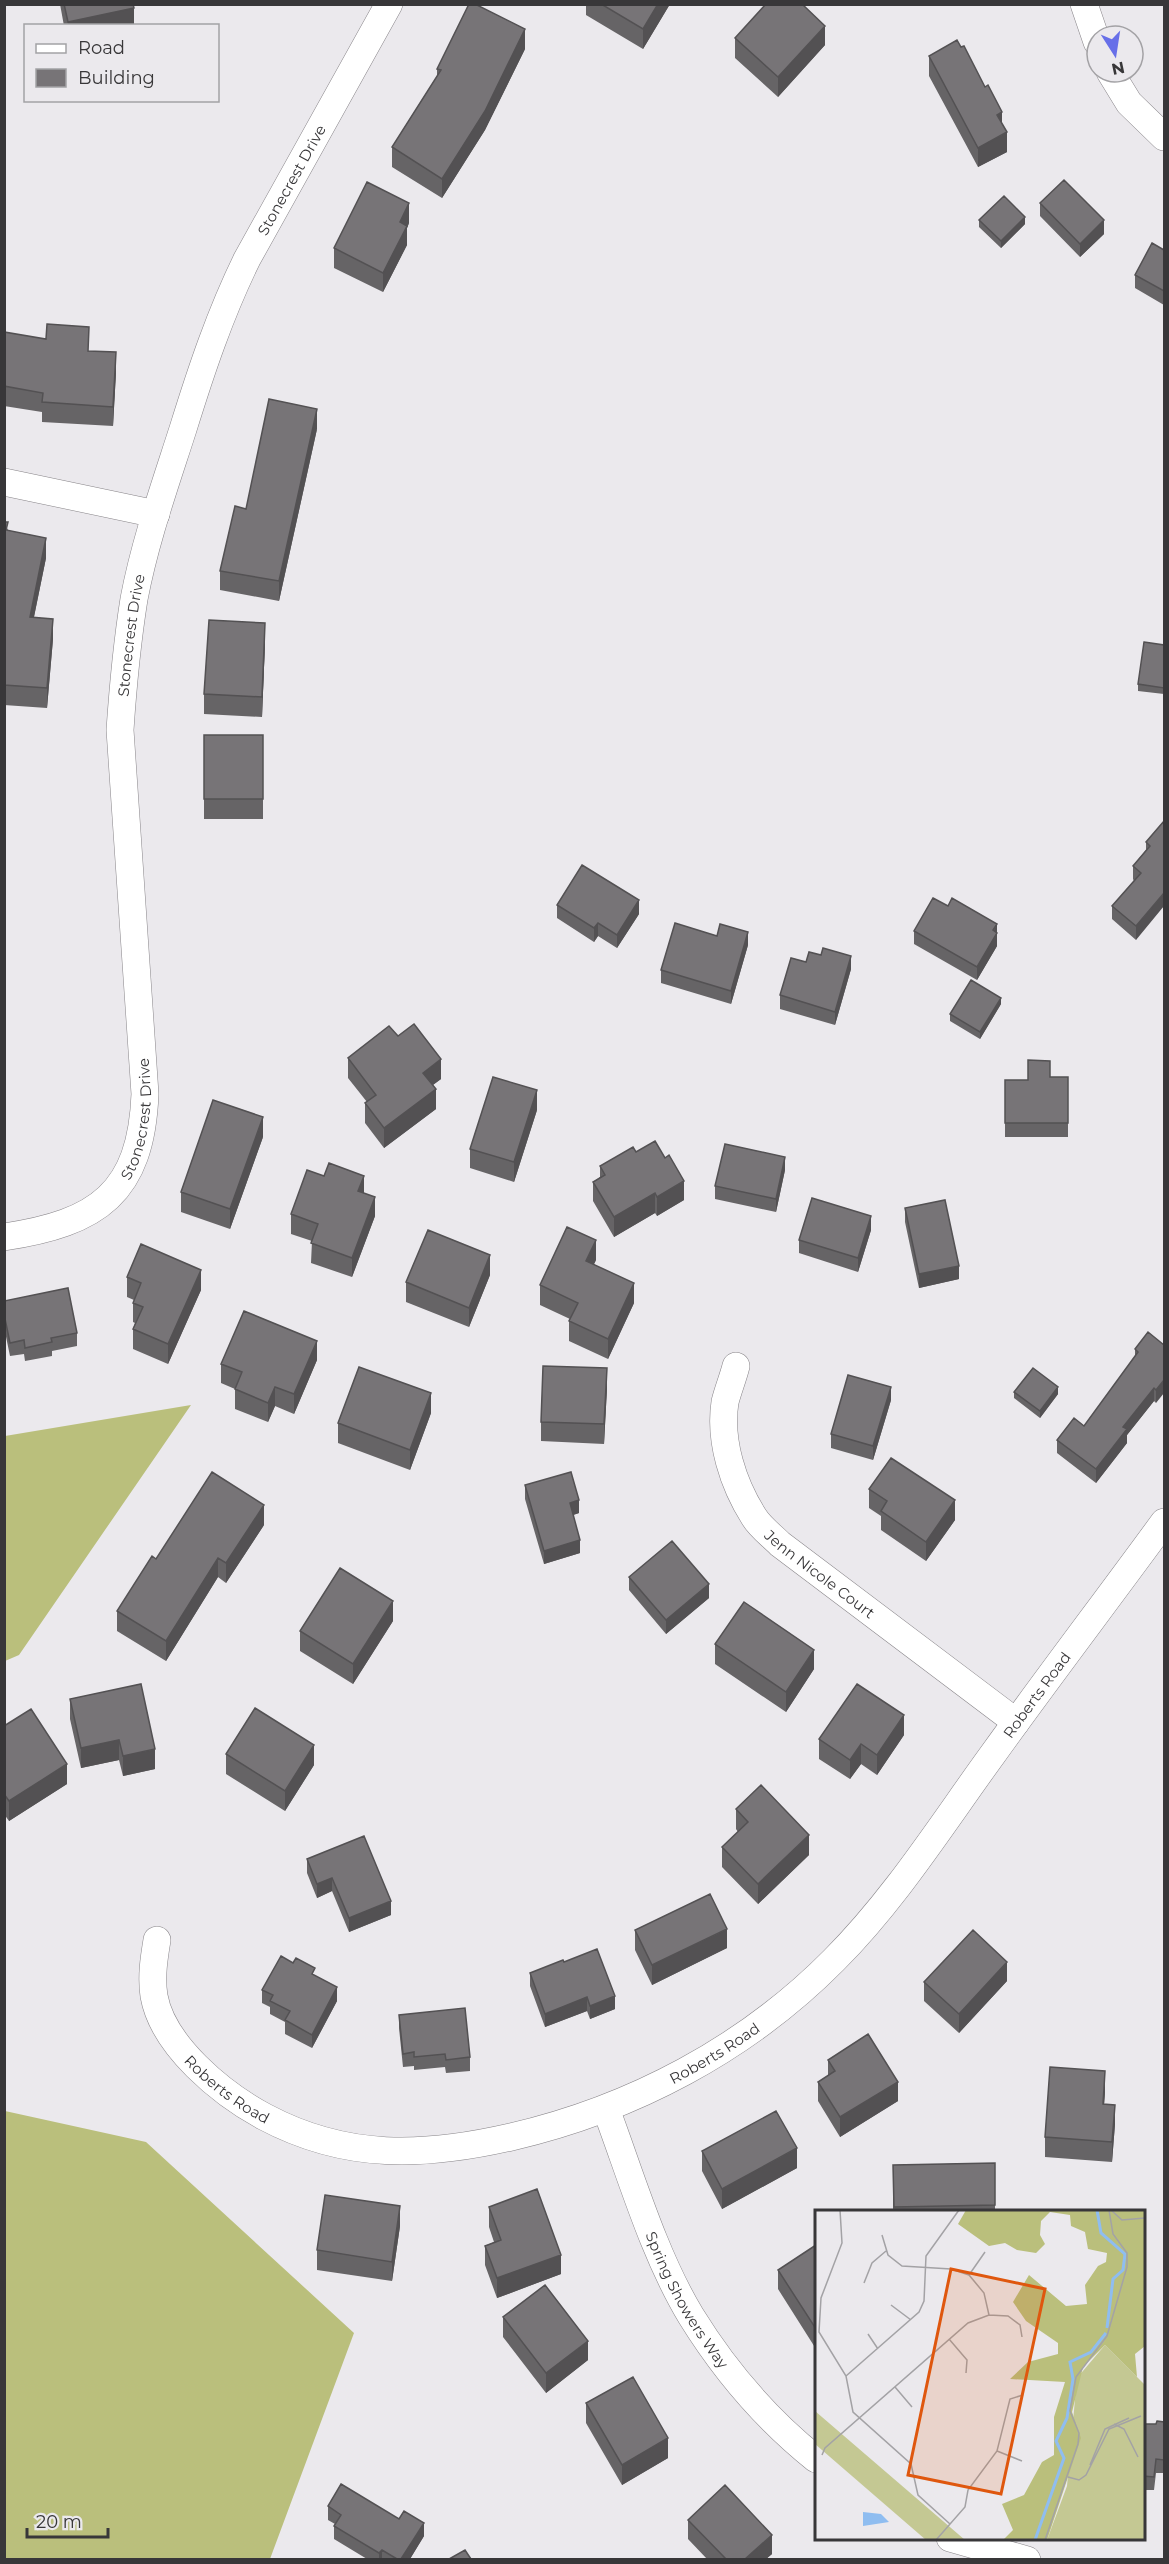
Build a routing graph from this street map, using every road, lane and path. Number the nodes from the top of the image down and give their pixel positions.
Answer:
1 (389, 4) edge
2 (1084, 4) edge
3 (1091, 24) edge
4 (1117, 84) edge
5 (1164, 137) edge
6 (4, 482) edge
7 (156, 514) junction
8 (4, 1238) edge
9 (736, 1366) dead end
10 (1164, 1522) edge
11 (1016, 1722) junction
12 (157, 1940) dead end
13 (606, 2109) junction
14 (815, 2458) edge
15 (948, 2540) edge
16 (957, 2540) edge
17 (941, 2559) edge
18 (1028, 2559) edge

1 - 7 street, Stonecrest Drive
2 - 3 street
4 - 5 street
6 - 7 street
7 - 8 street, Stonecrest Drive
9 - 11 street, Jenn Nicole Court
10 - 11 street, Roberts Road
11 - 13 street, Roberts Road
12 - 13 street, Roberts Road
13 - 14 street, Spring Showers Way
15 - 17 street
16 - 18 street

